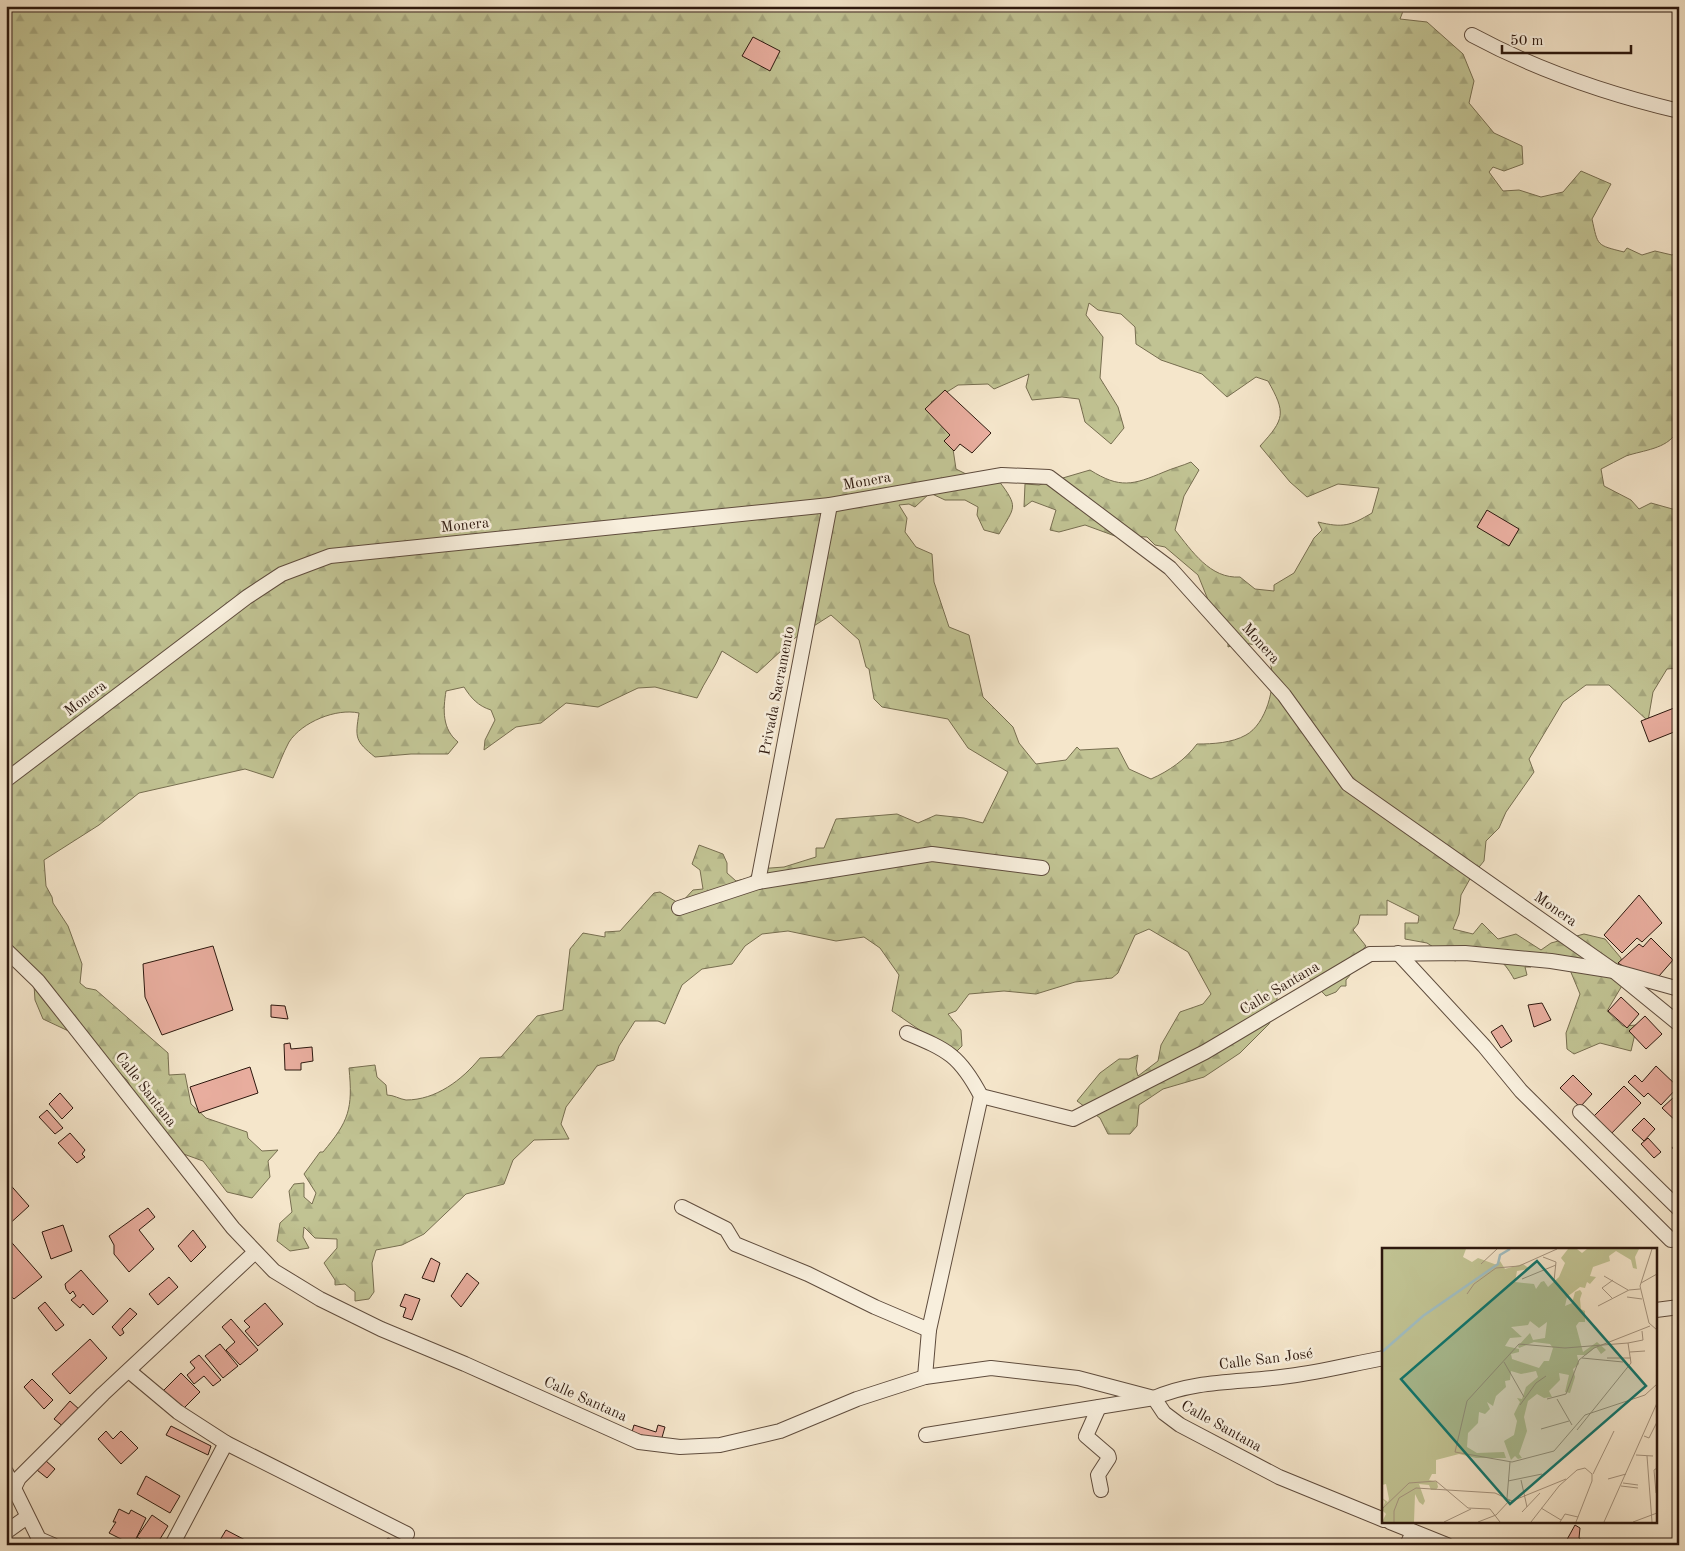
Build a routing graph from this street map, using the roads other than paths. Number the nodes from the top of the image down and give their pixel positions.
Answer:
1 (1472, 35) dead end
2 (1679, 111) edge
3 (830, 506) junction
4 (6, 780) edge
5 (1042, 868) dead end
6 (758, 882) junction
7 (679, 908) dead end
8 (6, 950) edge
9 (1398, 953) junction
10 (1614, 971) junction
11 (1679, 989) edge
12 (1679, 1024) edge
13 (907, 1034) dead end
14 (981, 1096) junction
15 (1580, 1112) dead end
16 (682, 1207) dead end
17 (1679, 1209) edge
18 (1671, 1240) dead end
19 (254, 1253) junction
20 (1679, 1306) edge
21 (1658, 1310) edge
22 (929, 1330) junction
23 (1382, 1358) edge
24 (129, 1371) junction
25 (925, 1377) junction
26 (1154, 1398) junction
27 (1100, 1407) junction
28 (926, 1435) dead end
29 (226, 1443) junction
30 (6, 1472) edge
31 (14, 1488) junction
32 (1100, 1490) dead end
33 (27, 1517) junction
34 (1382, 1519) edge
35 (1392, 1524) edge
36 (6, 1532) edge
37 (407, 1534) dead end
38 (1410, 1538) edge
39 (53, 1545) edge
40 (172, 1545) edge
41 (1447, 1545) edge

1 - 2 street
3 - 4 street, Monera
3 - 6 street, Privada Sacramento
3 - 10 street, Monera
5 - 6 street
6 - 7 street
8 - 19 street, Calle Santana
9 - 10 street, Calle Santana
9 - 14 street, Calle Santana
9 - 18 street
10 - 11 street
10 - 12 street, Monera
13 - 14 street
14 - 22 street
15 - 17 street
16 - 22 street
19 - 24 street
19 - 25 street, Calle Santana
20 - 21 street
22 - 25 street
23 - 26 street, Calle San José
24 - 29 street
24 - 31 street
25 - 26 street, Calle Santana
26 - 27 street, Calle San José
26 - 34 street, Calle Santana
27 - 28 street, Calle San José
27 - 32 street
29 - 37 street
29 - 40 street
30 - 31 street
31 - 33 street
33 - 36 street
33 - 39 street
35 - 38 street
38 - 41 street

